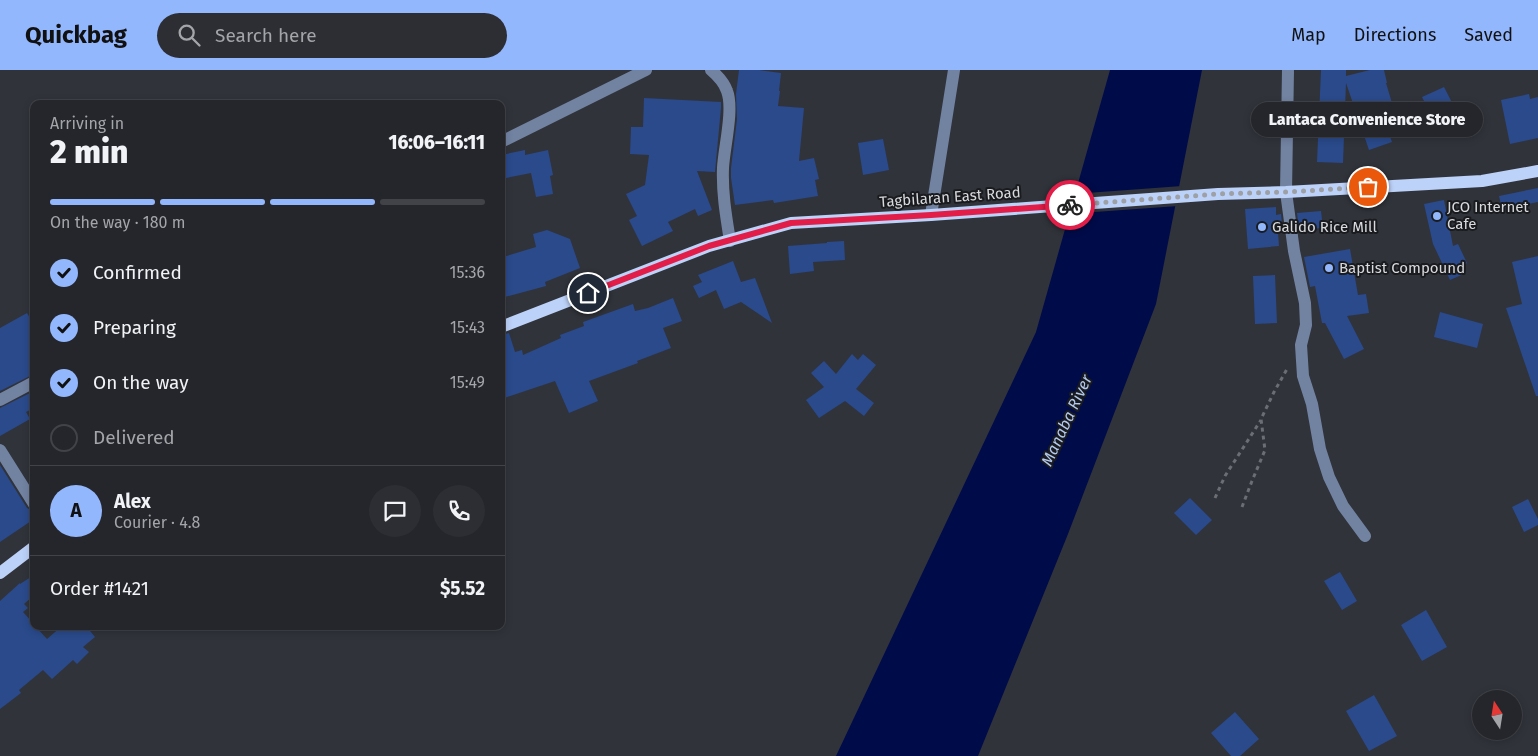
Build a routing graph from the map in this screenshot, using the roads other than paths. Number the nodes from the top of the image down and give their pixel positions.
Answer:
1 (646, 70) edge
2 (711, 70) edge
3 (954, 70) edge
4 (1288, 70) edge
5 (505, 140) edge
6 (1538, 171) edge
7 (1286, 192) junction
8 (931, 215) junction
9 (730, 241) junction
10 (505, 325) edge
11 (30, 384) edge
12 (0, 400) edge
13 (0, 450) edge
14 (30, 498) edge
15 (1365, 536) dead end
16 (30, 551) edge
17 (0, 573) edge

1 - 5 street
2 - 9 street
3 - 8 street
4 - 7 street
6 - 7 main road, Tagbilaran East Road
7 - 8 main road, Tagbilaran East Road
7 - 15 street
8 - 9 main road, Tagbilaran East Road
9 - 10 main road, Tagbilaran East Road
11 - 12 street
13 - 14 street
16 - 17 main road

